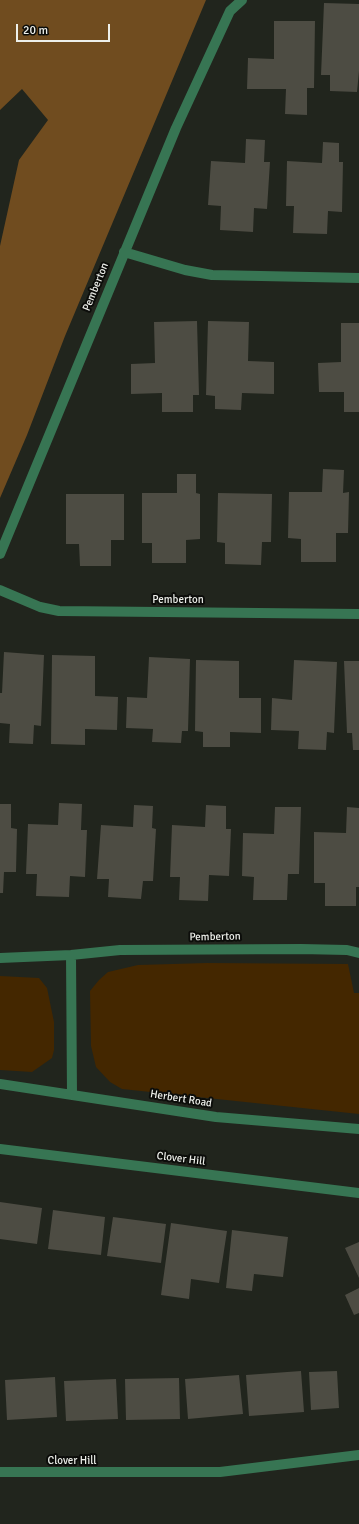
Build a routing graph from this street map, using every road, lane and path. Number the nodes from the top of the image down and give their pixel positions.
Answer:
1 (242, 0) edge
2 (124, 252) junction
3 (359, 278) edge
4 (0, 554) edge
5 (0, 590) edge
6 (359, 614) edge
7 (359, 953) edge
8 (72, 955) junction
9 (0, 958) edge
10 (0, 1084) edge
11 (72, 1094) junction
12 (359, 1129) edge
13 (0, 1149) edge
14 (359, 1193) edge
15 (359, 1455) edge
16 (0, 1472) edge

1 - 2 street, Pemberton
2 - 3 street
2 - 4 street, Pemberton
5 - 6 street, Pemberton
7 - 8 street, Pemberton
8 - 9 street, Pemberton
8 - 11 street
10 - 11 street, Herbert Road
11 - 12 street, Herbert Road
13 - 14 street, Clover Hill
15 - 16 street, Clover Hill

